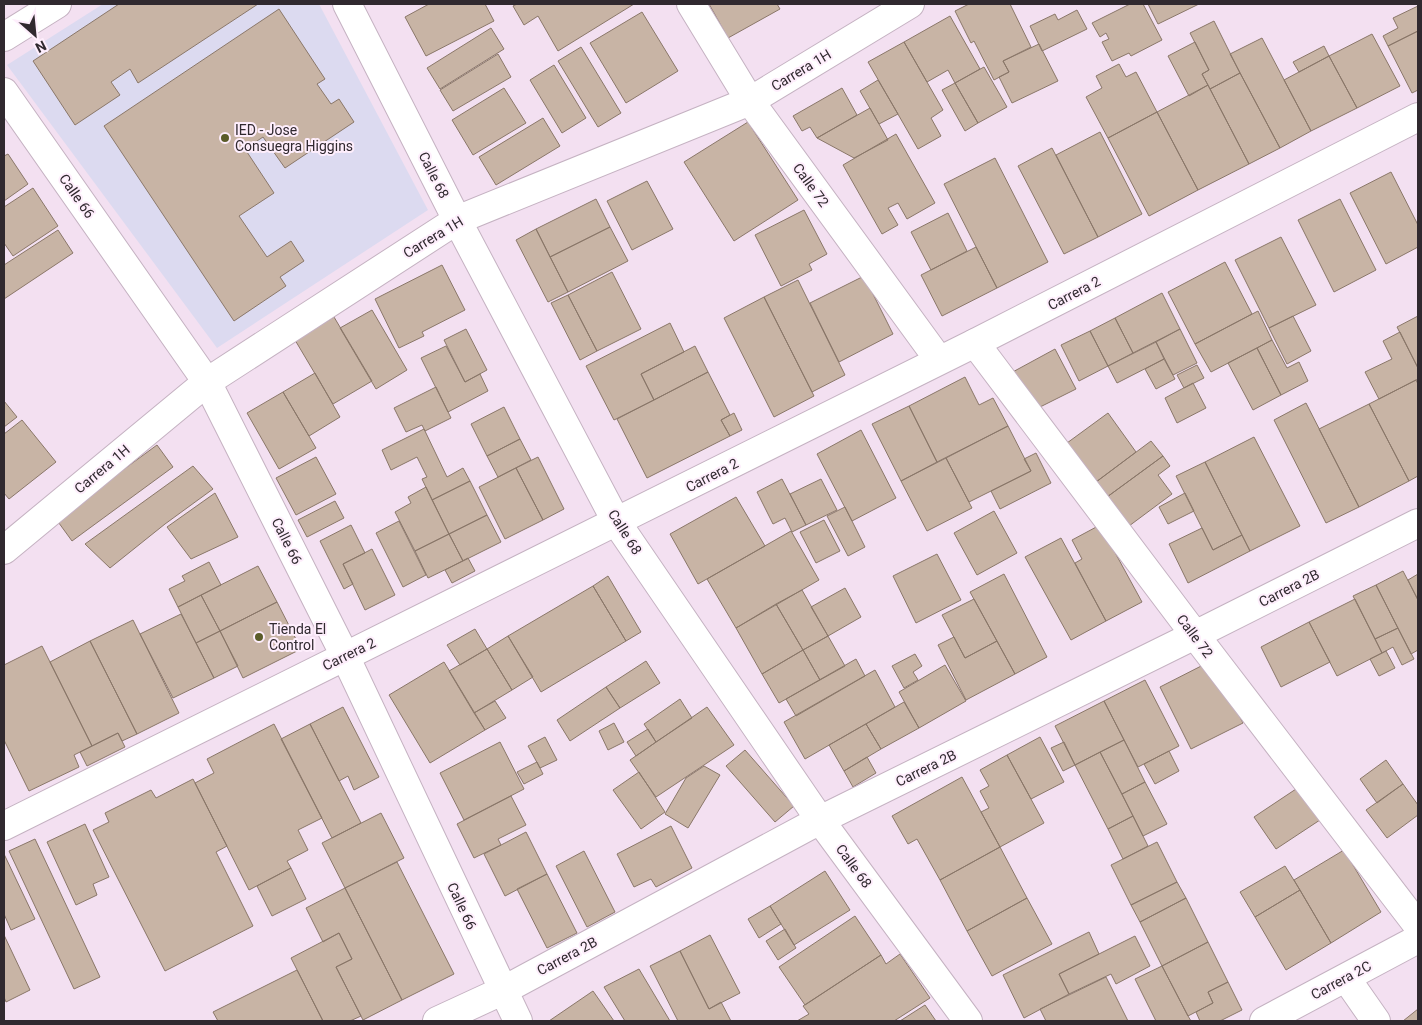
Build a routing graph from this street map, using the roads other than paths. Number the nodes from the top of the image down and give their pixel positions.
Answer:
1 (57, 4) edge
2 (347, 4) edge
3 (691, 4) edge
4 (910, 4) edge
5 (4, 36) edge
6 (4, 92) edge
7 (750, 101) junction
8 (1418, 118) edge
9 (457, 220) junction
10 (975, 343) junction
11 (939, 360) junction
12 (206, 382) junction
13 (617, 523) junction
14 (1418, 523) edge
15 (4, 550) edge
16 (1195, 635) junction
17 (345, 656) junction
18 (820, 820) junction
19 (4, 826) edge
20 (1418, 926) edge
21 (1418, 939) edge
22 (1346, 978) junction
23 (502, 991) junction
24 (437, 1021) edge
25 (518, 1021) edge
26 (968, 1021) edge
27 (1264, 1021) edge
28 (1376, 1021) edge

1 - 5 street
2 - 9 street, Calle 68
3 - 7 street, Calle 72
4 - 7 street, Carrera 1H
6 - 12 street, Calle 66
7 - 9 street, Carrera 1H
7 - 11 street, Calle 72
8 - 10 street, Carrera 2
9 - 12 street, Carrera 1H
9 - 13 street, Calle 68
10 - 11 street, Carrera 2
10 - 16 street, Calle 72
11 - 13 street, Carrera 2
12 - 15 street, Carrera 1H
12 - 17 street, Calle 66
13 - 17 street, Carrera 2
13 - 18 street, Calle 68
14 - 16 street, Carrera 2B
16 - 18 street, Carrera 2B
16 - 20 street, Calle 72
17 - 19 street, Carrera 2
17 - 23 street, Calle 66
18 - 23 street, Carrera 2B
18 - 26 street, Calle 68
21 - 22 street, Carrera 2C
22 - 27 street, Carrera 2C
22 - 28 street
23 - 24 street, Carrera 2B
23 - 25 street, Calle 66

